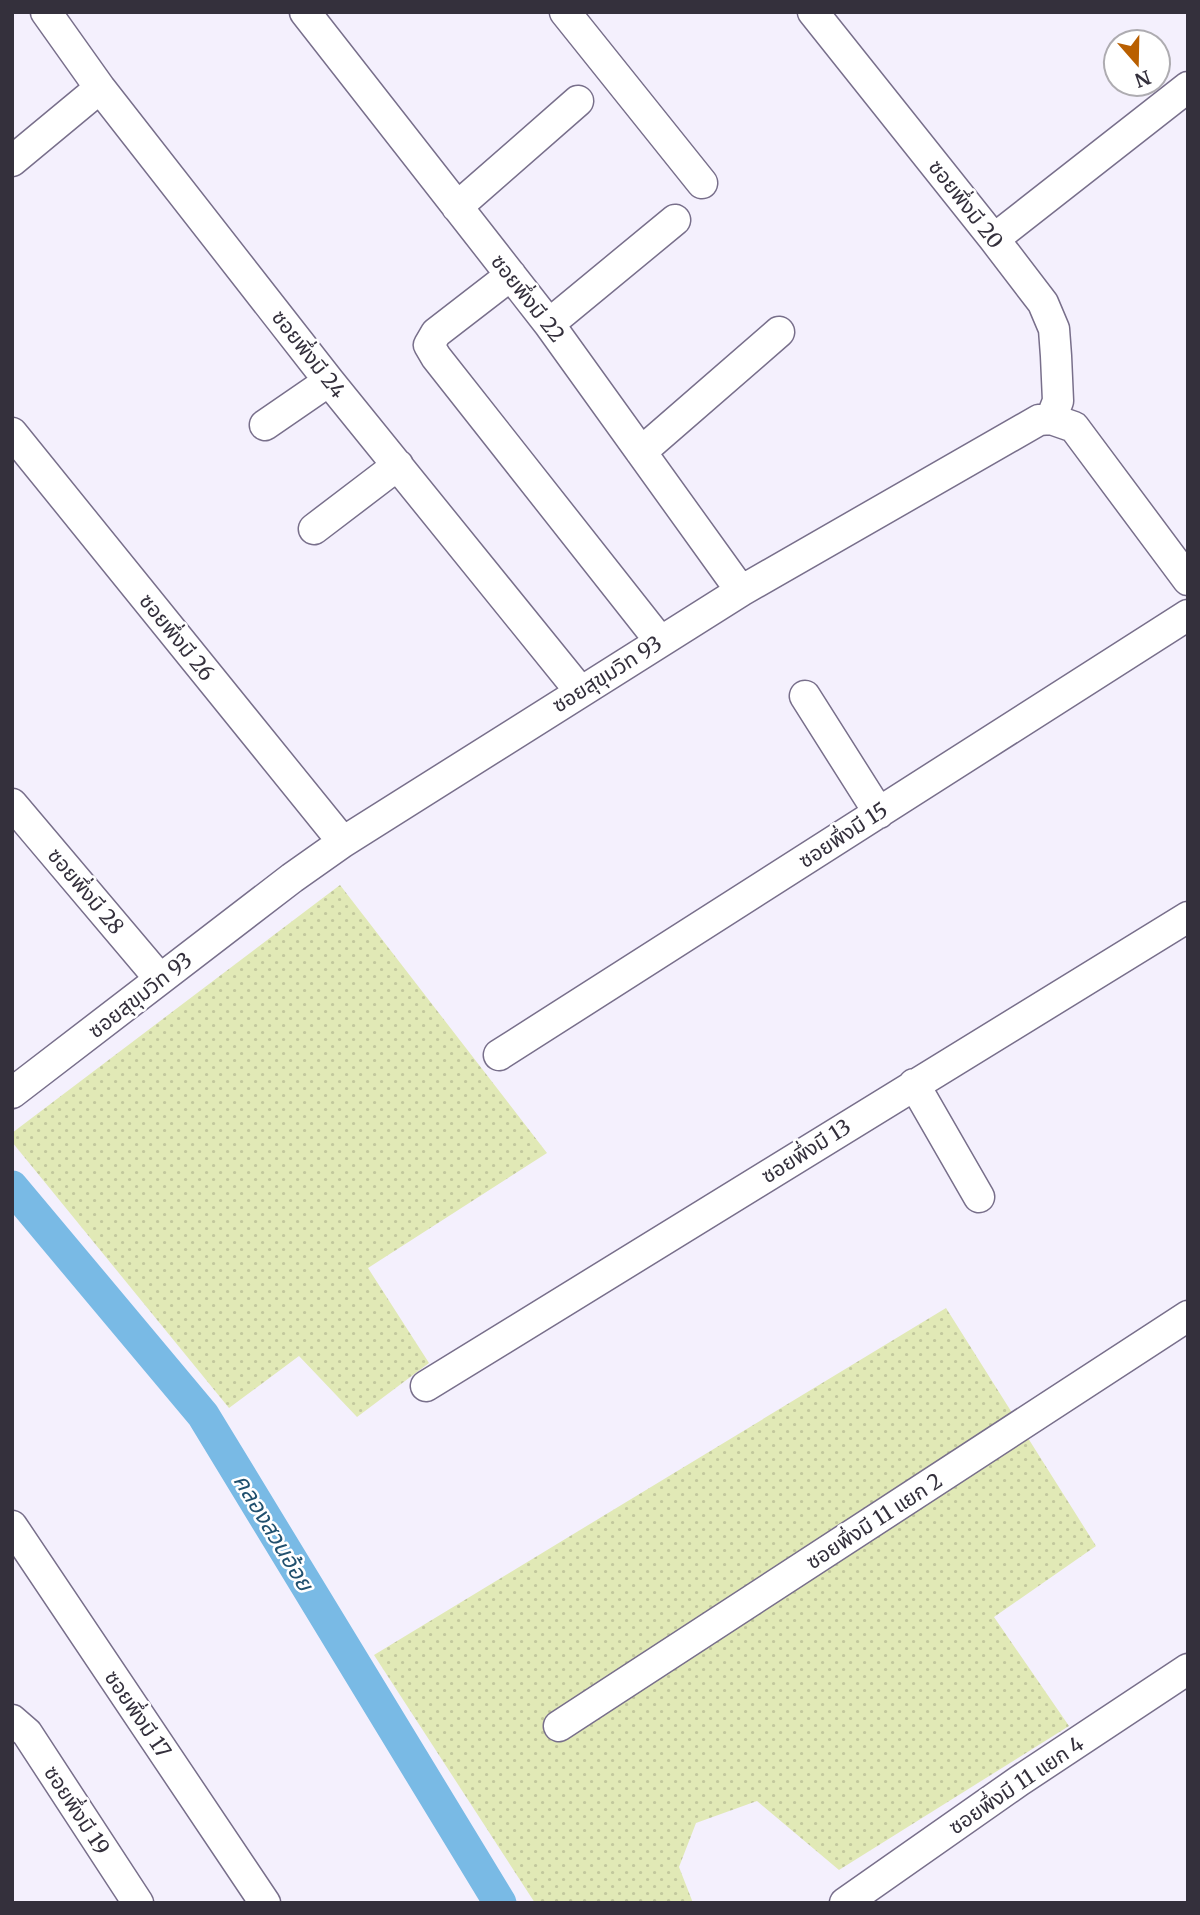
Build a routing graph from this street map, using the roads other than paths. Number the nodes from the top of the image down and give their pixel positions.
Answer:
1 (46, 12) edge
2 (305, 12) edge
3 (565, 12) edge
4 (813, 12) edge
5 (1188, 87) edge
6 (100, 88) junction
7 (578, 100) dead end
8 (12, 161) edge
9 (702, 183) dead end
10 (457, 207) junction
11 (675, 220) dead end
12 (995, 239) junction
13 (511, 275) junction
14 (549, 324) junction
15 (779, 332) dead end
16 (329, 381) junction
17 (1051, 419) junction
18 (265, 425) dead end
19 (12, 433) edge
20 (641, 452) junction
21 (398, 465) junction
22 (314, 529) dead end
23 (1188, 580) edge
24 (741, 591) junction
25 (1188, 615) edge
26 (660, 641) junction
27 (580, 691) junction
28 (805, 696) dead end
29 (12, 804) edge
30 (879, 813) junction
31 (343, 842) junction
32 (1188, 917) edge
33 (160, 979) junction
34 (499, 1055) dead end
35 (914, 1084) junction
36 (12, 1093) edge
37 (979, 1196) dead end
38 (1188, 1316) edge
39 (426, 1386) dead end
40 (12, 1526) edge
41 (1188, 1669) edge
42 (12, 1720) edge
43 (559, 1726) dead end
44 (138, 1903) edge
45 (265, 1903) edge
46 (845, 1903) edge

1 - 6 street, ซอยพึ่งมี 24
2 - 10 street, ซอยพึ่งมี 22
3 - 9 street
4 - 12 street, ซอยพึ่งมี 20
5 - 12 street
6 - 8 street
6 - 16 street, ซอยพึ่งมี 24
7 - 10 street
10 - 13 street, ซอยพึ่งมี 22
11 - 14 street
12 - 17 street, ซอยพึ่งมี 20
13 - 14 street, ซอยพึ่งมี 22
13 - 26 street
14 - 20 street, ซอยพึ่งมี 22
15 - 20 street
16 - 18 street
16 - 21 street, ซอยพึ่งมี 24
17 - 23 street
17 - 24 street, ซอยสุขุมวิท 93
19 - 31 street, ซอยพึ่งมี 26
20 - 24 street, ซอยพึ่งมี 22
21 - 22 street
21 - 27 street, ซอยพึ่งมี 24
24 - 26 street, ซอยสุขุมวิท 93
25 - 30 street, ซอยพึ่งมี 15
26 - 27 street, ซอยสุขุมวิท 93
27 - 31 street, ซอยสุขุมวิท 93
28 - 30 street
29 - 33 street, ซอยพึ่งมี 28
30 - 34 street, ซอยพึ่งมี 15
31 - 33 street, ซอยสุขุมวิท 93
32 - 35 street, ซอยพึ่งมี 13
33 - 36 street, ซอยสุขุมวิท 93
35 - 37 street
35 - 39 street, ซอยพึ่งมี 13
38 - 43 street, ซอยพึ่งมี 11 แยก 2
40 - 45 street, ซอยพึ่งมี 17
41 - 46 street, ซอยพึ่งมี 11 แยก 4
42 - 44 street, ซอยพึ่งมี 19

